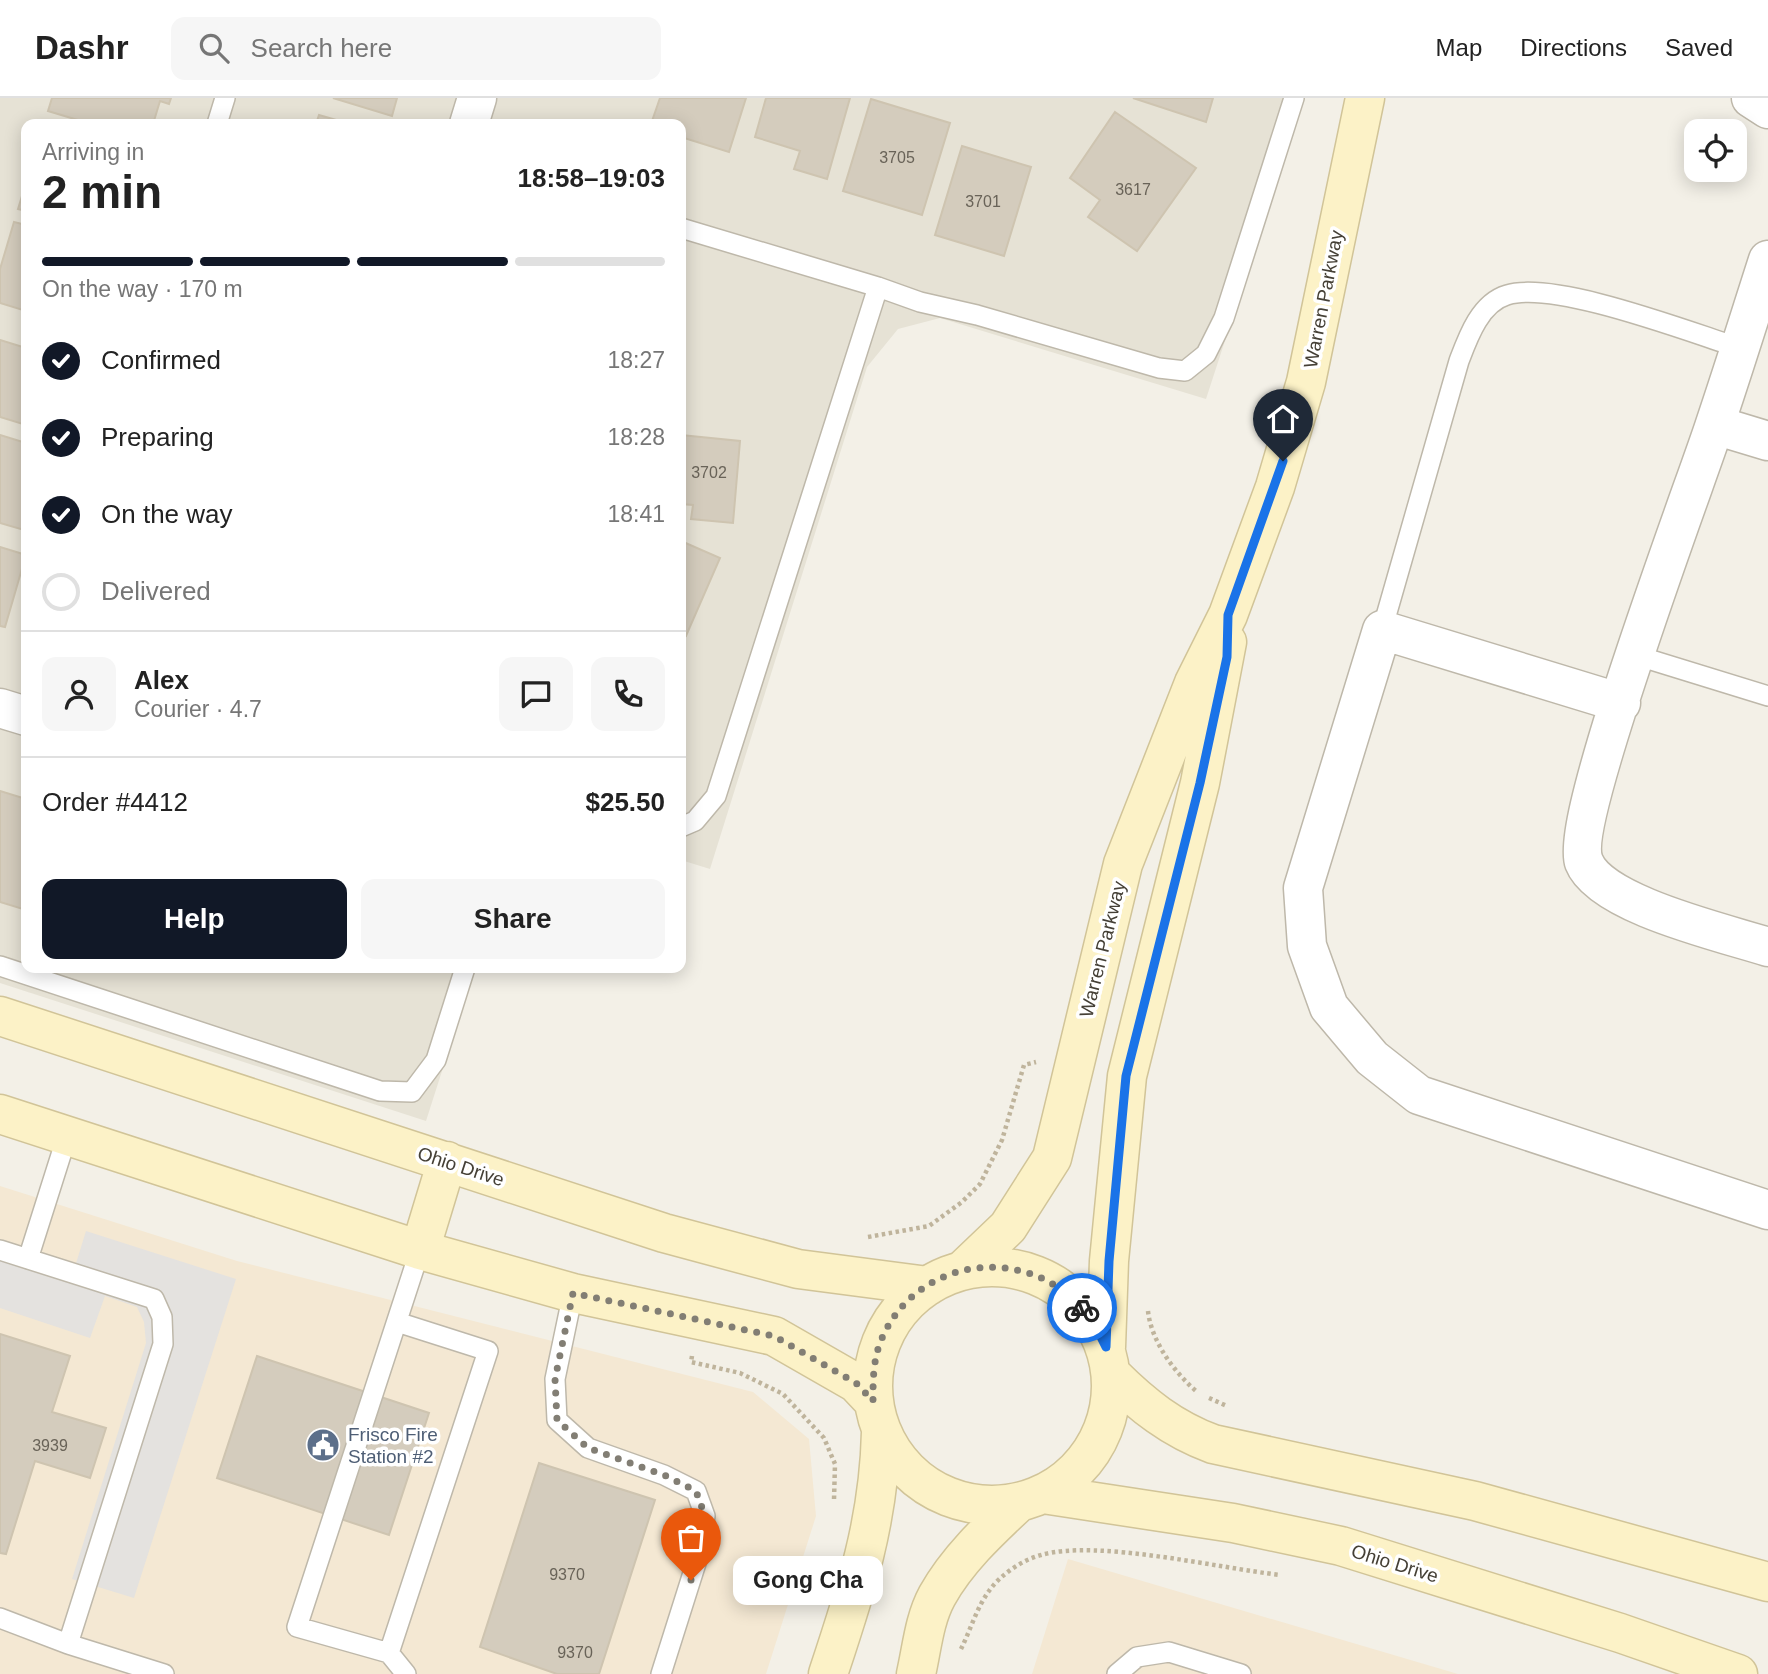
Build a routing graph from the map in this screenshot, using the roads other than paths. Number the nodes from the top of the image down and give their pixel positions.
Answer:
1 (225, 98) edge
2 (477, 98) edge
3 (1294, 98) edge
4 (1365, 98) edge
5 (1751, 98) edge
6 (1768, 109) edge
7 (219, 119) edge
8 (471, 119) edge
9 (686, 229) edge
10 (1768, 260) edge
11 (878, 287) junction
12 (1740, 348) junction
13 (1715, 425) junction
14 (1768, 441) edge
15 (1228, 615) junction
16 (1382, 630) junction
17 (1635, 655) junction
18 (1768, 696) edge
19 (1621, 703) junction
20 (0, 708) edge
21 (21, 714) edge
22 (686, 825) edge
23 (1768, 947) edge
24 (0, 966) edge
25 (21, 973) edge
26 (21, 973) edge
27 (463, 973) edge
28 (0, 1016) edge
29 (0, 1114) edge
30 (67, 1136) junction
31 (447, 1161) junction
32 (1768, 1210) edge
33 (0, 1250) edge
34 (420, 1250) junction
35 (28, 1259) junction
36 (964, 1269) junction
37 (928, 1286) junction
38 (573, 1293) junction
39 (397, 1322) junction
40 (1109, 1361) junction
41 (877, 1417) junction
42 (1030, 1499) junction
43 (1768, 1582) edge
44 (0, 1618) edge
45 (68, 1644) junction
46 (388, 1653) junction
47 (917, 1670) edge
48 (164, 1674) edge
49 (406, 1674) edge
50 (661, 1674) edge
51 (828, 1674) edge
52 (1117, 1674) edge
53 (1241, 1674) edge
54 (1738, 1674) edge

1 - 7 lane
2 - 8 street
3 - 11 lane
4 - 15 main road, Warren Parkway
5 - 6 street
9 - 11 lane
10 - 12 street
11 - 22 lane
12 - 13 street
12 - 16 lane
13 - 14 street
13 - 17 street
15 - 36 main road, Warren Parkway
15 - 40 main road, Warren Parkway
16 - 19 street
16 - 32 street
17 - 18 lane
17 - 19 street
19 - 23 street
20 - 21 street
24 - 26 lane
25 - 27 lane
28 - 31 main road, Ohio Drive
29 - 30 main road
30 - 34 main road
30 - 35 lane
31 - 34 main road
31 - 37 main road, Ohio Drive
33 - 35 lane
34 - 38 main road
34 - 39 lane
35 - 45 lane
36 - 37 main road
36 - 40 main road
37 - 41 main road
38 - 41 main road
38 - 50 lane
39 - 46 lane
39 - 46 lane
40 - 42 main road
40 - 43 main road
41 - 42 main road
41 - 51 main road
42 - 47 main road
42 - 54 main road, Ohio Drive
44 - 45 lane
45 - 48 lane
46 - 49 lane
52 - 53 lane

